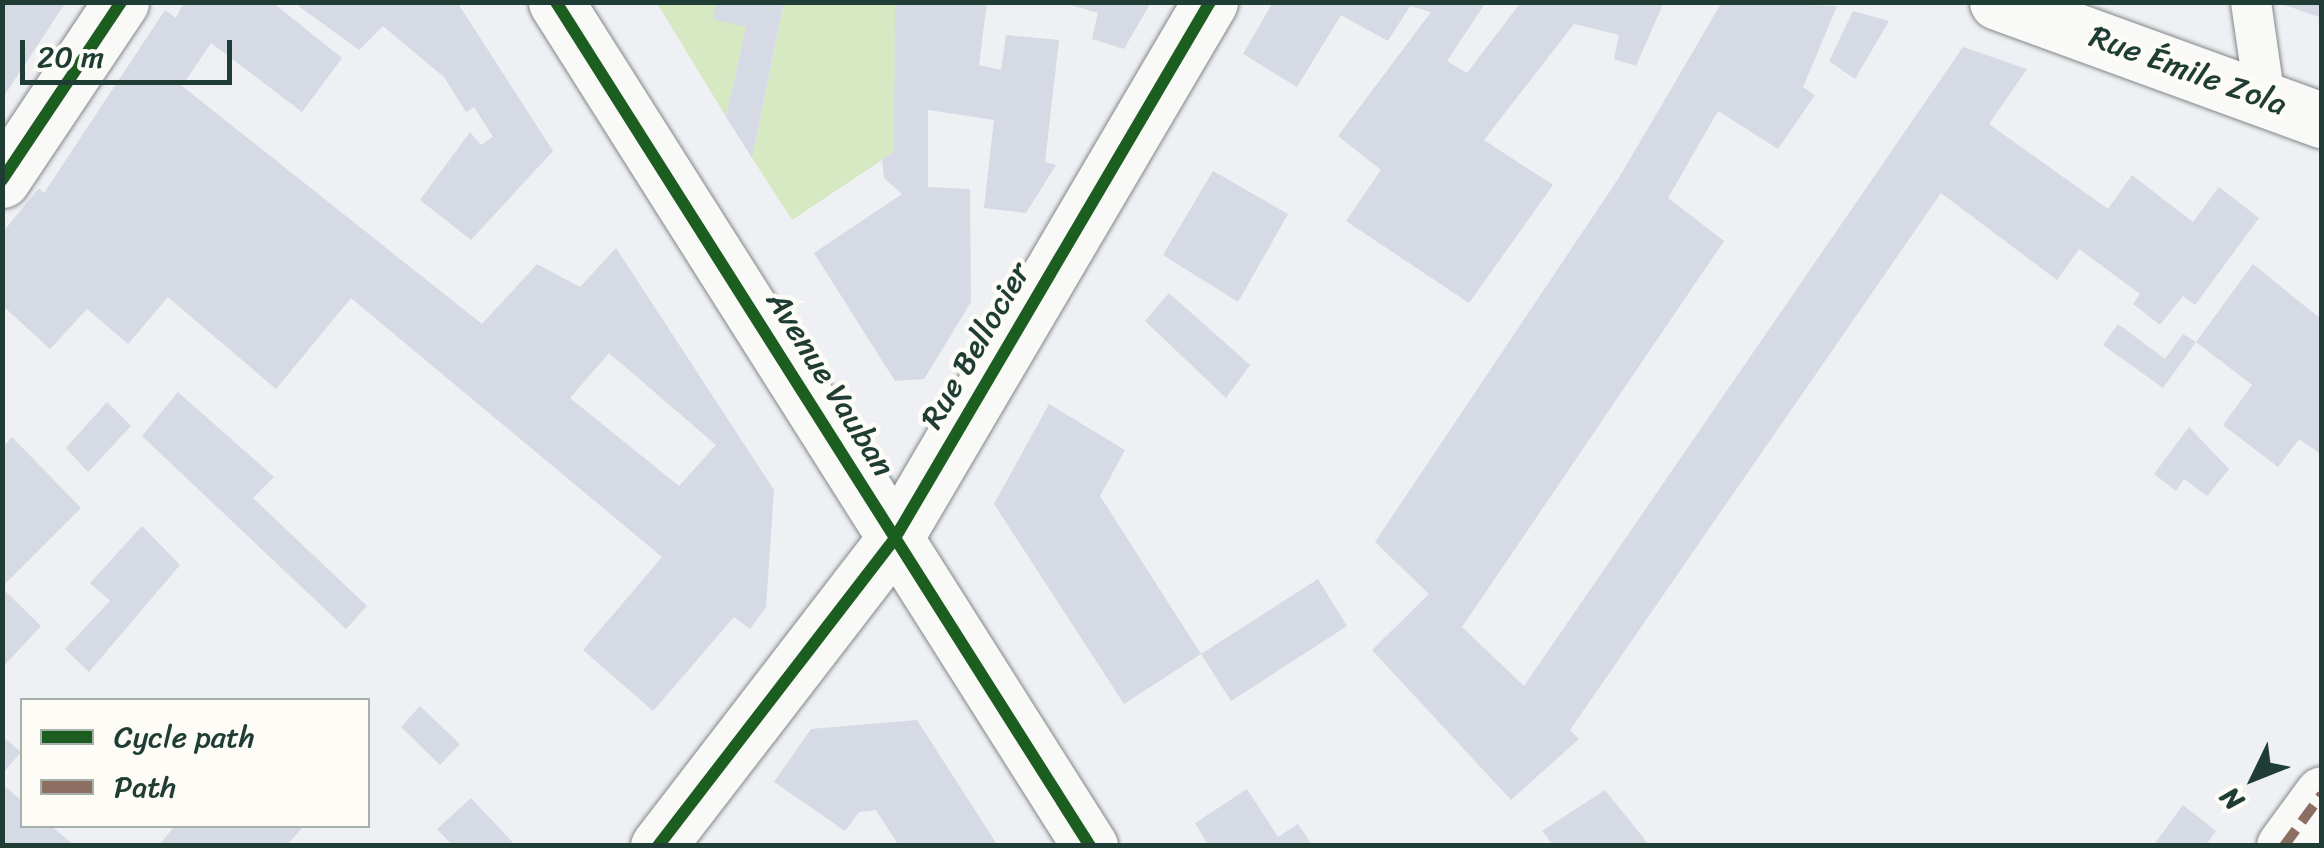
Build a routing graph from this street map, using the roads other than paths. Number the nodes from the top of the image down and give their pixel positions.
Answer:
1 (121, 2) edge
2 (556, 2) edge
3 (1210, 2) edge
4 (1997, 2) edge
5 (2252, 2) edge
6 (2264, 99) junction
7 (2322, 120) edge
8 (2, 180) edge
9 (895, 538) junction
10 (2322, 794) edge
11 (658, 846) edge
12 (1090, 846) edge
13 (2284, 846) edge

1 - 8 main road
2 - 9 main road, Avenue Vauban
3 - 9 main road, Rue Bellocier
4 - 6 main road, Rue Émile Zola
5 - 6 lane
6 - 7 main road, Rue Émile Zola
9 - 11 main road, Rue Bellocier
9 - 12 main road, Avenue Vauban
10 - 13 main road

